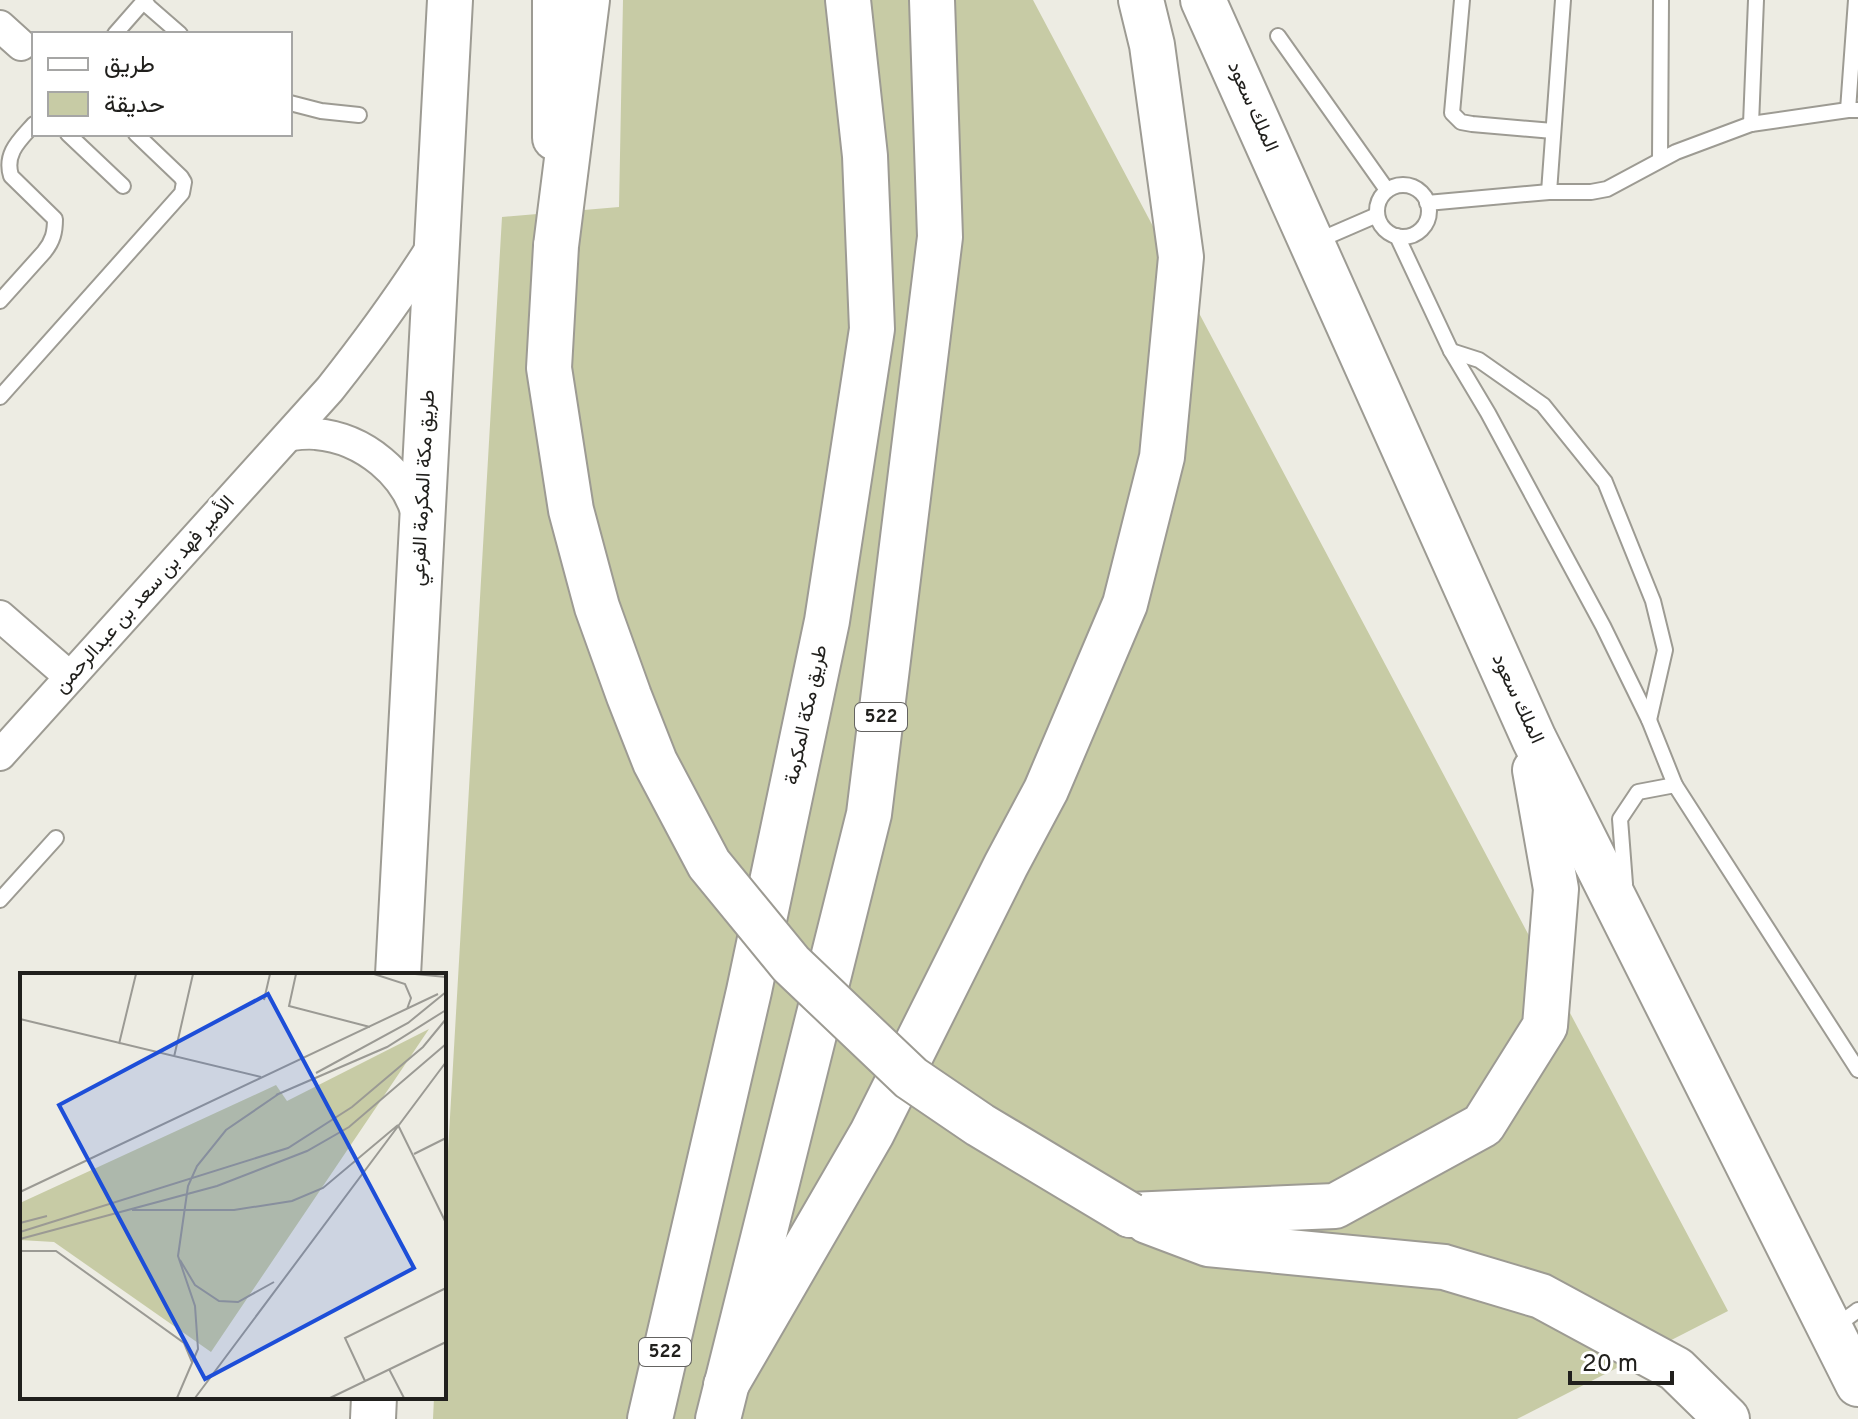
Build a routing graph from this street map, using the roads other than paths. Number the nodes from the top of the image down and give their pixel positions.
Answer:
1 (144, 0) edge
2 (450, 0) edge
3 (555, 0) edge
4 (587, 0) edge
5 (848, 0) edge
6 (932, 0) edge
7 (1141, 0) edge
8 (1203, 0) edge
9 (1462, 0) edge
10 (1563, 0) edge
11 (1661, 0) edge
12 (1756, 0) edge
13 (1856, 0) edge
14 (117, 32) edge
15 (178, 32) edge
16 (1278, 36) dead end
17 (292, 104) edge
18 (1853, 110) edge
19 (359, 115) dead end
20 (1751, 124) junction
21 (32, 126) edge
22 (1553, 131) junction
23 (70, 136) edge
24 (138, 136) edge
25 (1660, 160) junction
26 (123, 186) dead end
27 (1387, 190) junction
28 (1549, 192) junction
29 (1427, 203) junction
30 (1377, 215) junction
31 (1397, 236) junction
32 (436, 240) junction
33 (1313, 243) junction
34 (556, 246) junction
35 (0, 301) edge
36 (1451, 351) junction
37 (0, 397) edge
38 (291, 435) junction
39 (422, 540) junction
40 (0, 616) edge
41 (70, 677) junction
42 (1649, 720) junction
43 (1526, 721) junction
44 (0, 755) edge
45 (1675, 785) junction
46 (56, 838) dead end
47 (0, 900) edge
48 (1628, 925) junction
49 (398, 973) edge
50 (1858, 1070) edge
51 (1130, 1215) junction
52 (1844, 1320) edge
53 (1858, 1384) edge
54 (374, 1399) edge
55 (722, 1402) edge
56 (373, 1419) edge
57 (649, 1419) edge
58 (1727, 1419) edge

1 - 14 lane
1 - 15 lane
2 - 32 main road, طريق مكة المكرمة الفرعي
3 - 34 main road
4 - 34 main road
5 - 57 main road, طريق مكة المكرمة
6 - 55 main road, 522
7 - 55 main road
8 - 33 main road, الملك سعود
9 - 22 lane
10 - 22 lane
11 - 25 lane
12 - 20 lane
13 - 18 lane
16 - 27 lane
17 - 19 lane
18 - 20 lane
20 - 25 lane
21 - 35 lane
22 - 28 lane
23 - 26 lane
24 - 37 lane
25 - 28 lane
27 - 29 lane
27 - 30 lane
28 - 29 lane
29 - 31 lane
30 - 31 lane
30 - 33 lane
31 - 36 lane
32 - 38 street, الأمير فهد بن سعد بن عبدالرحمن
32 - 39 main road, طريق مكة المكرمة الفرعي
33 - 43 main road, الملك سعود
34 - 51 main road, bridge
36 - 42 lane
36 - 42 lane
38 - 39 street
38 - 41 street, الأمير فهد بن سعد بن عبدالرحمن
39 - 49 main road, طريق مكة المكرمة الفرعي
40 - 41 street
41 - 44 street, الأمير فهد بن سعد بن عبدالرحمن
42 - 45 lane
43 - 48 main road, الملك سعود
43 - 51 main road
45 - 48 lane
45 - 50 lane
46 - 47 lane
48 - 52 main road, الملك سعود
51 - 58 main road
52 - 53 main road, الملك سعود
54 - 56 main road

